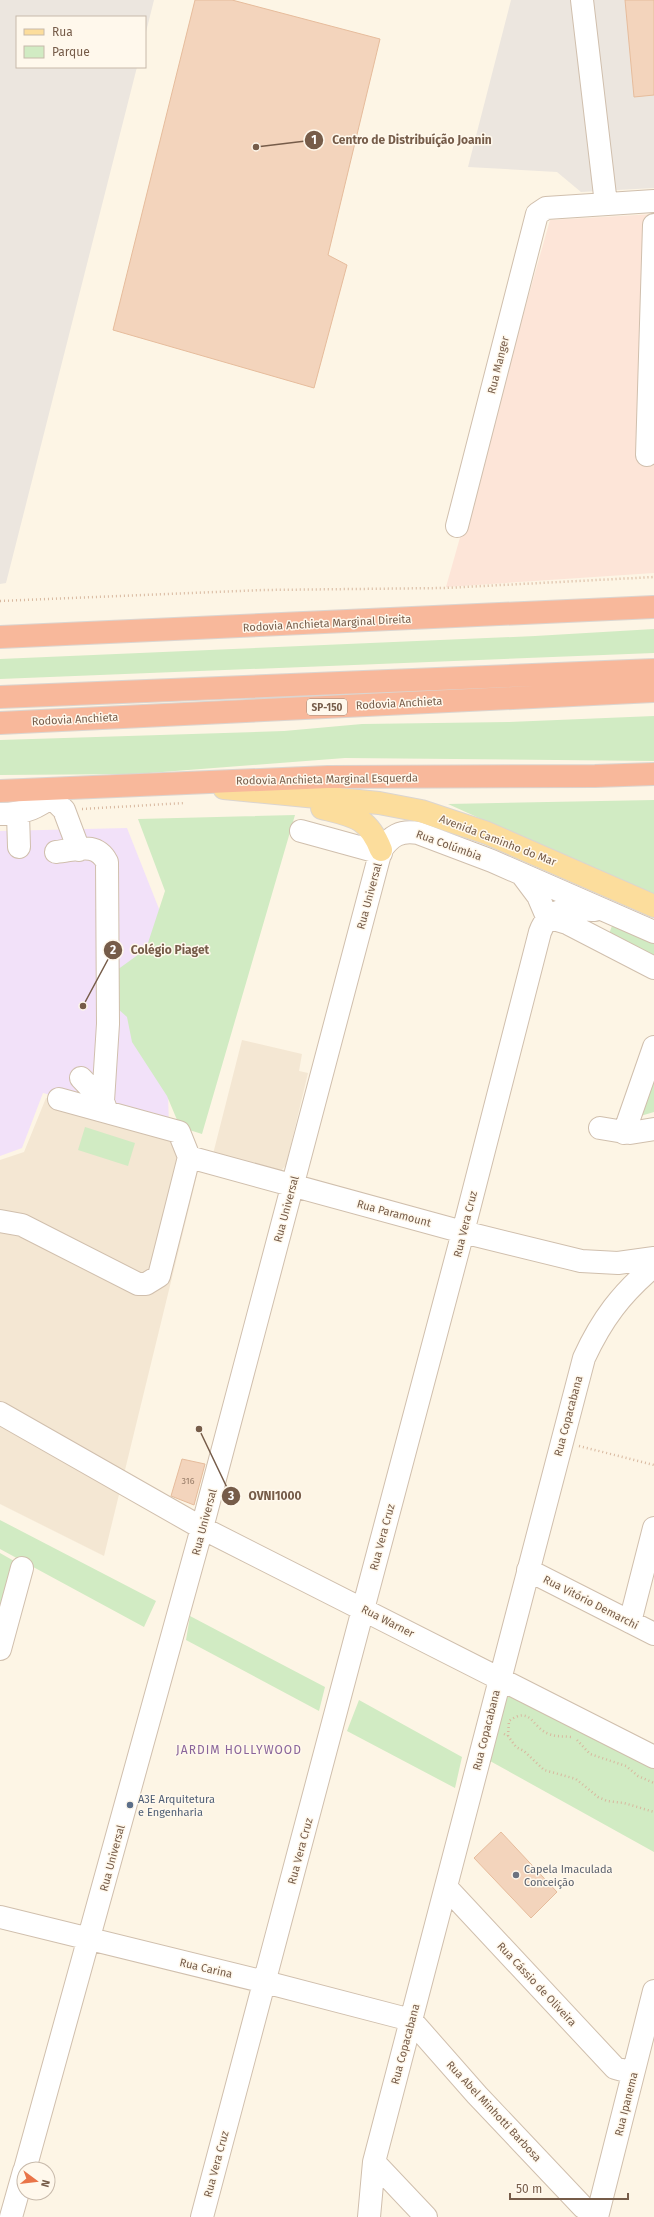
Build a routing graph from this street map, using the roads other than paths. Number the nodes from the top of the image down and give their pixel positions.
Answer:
1 (582, 0) edge
2 (654, 201) edge
3 (606, 204) junction
4 (654, 225) edge
5 (647, 455) dead end
6 (457, 526) dead end
7 (654, 607) edge
8 (0, 637) edge
9 (654, 670) edge
10 (654, 691) edge
11 (0, 697) edge
12 (0, 723) edge
13 (654, 774) edge
14 (0, 791) edge
15 (259, 792) junction
16 (190, 793) junction
17 (60, 799) junction
18 (9, 814) edge
19 (301, 831) dead end
20 (19, 847) dead end
21 (79, 850) junction
22 (381, 851) junction
23 (56, 852) dead end
24 (520, 874) junction
25 (654, 906) edge
26 (606, 910) junction
27 (547, 917) junction
28 (654, 932) edge
29 (654, 968) edge
30 (654, 1046) edge
31 (81, 1078) dead end
32 (59, 1099) dead end
33 (105, 1107) junction
34 (600, 1128) dead end
35 (654, 1129) edge
36 (624, 1133) junction
37 (189, 1157) junction
38 (292, 1186) junction
39 (1, 1223) edge
40 (463, 1232) junction
41 (654, 1258) edge
42 (600, 1263) junction
43 (654, 1266) edge
44 (634, 1283) junction
45 (0, 1413) edge
46 (202, 1528) junction
47 (654, 1528) edge
48 (22, 1568) dead end
49 (528, 1570) junction
50 (364, 1609) junction
51 (630, 1622) junction
52 (654, 1634) edge
53 (0, 1645) edge
54 (500, 1677) junction
55 (654, 1757) edge
56 (446, 1887) junction
57 (0, 1917) edge
58 (89, 1940) junction
59 (265, 1982) junction
60 (654, 1991) edge
61 (411, 2020) junction
62 (633, 2073) junction
63 (27, 2161) edge
64 (374, 2162) junction
65 (16, 2199) edge
66 (598, 2214) edge
67 (11, 2217) edge
68 (202, 2217) edge
69 (369, 2217) edge
70 (426, 2217) edge

1 - 3 street
2 - 3 street
3 - 6 street, Rua Manger
4 - 5 street
7 - 8 highway, Rodovia Anchieta Marginal Direita
9 - 11 highway, Rodovia Anchieta / SP-150
10 - 12 highway, Rodovia Anchieta / SP-150
13 - 16 highway, Rodovia Anchieta Marginal Esquerda
14 - 17 highway, Rodovia Anchieta Marginal Esquerda
15 - 16 main road, Avenida Caminho do Mar
15 - 22 main road
15 - 25 main road, Avenida Caminho do Mar
16 - 17 highway, Rodovia Anchieta Marginal Esquerda
17 - 18 street
17 - 21 street
18 - 20 street
19 - 22 street
21 - 23 street
21 - 33 street
22 - 24 street, Rua Colúmbia
22 - 38 street, Rua Universal
24 - 26 street, Rua Colúmbia
24 - 27 street, Rua Colúmbia
26 - 27 street
26 - 28 street
27 - 29 street
27 - 40 street, Rua Vera Cruz
30 - 36 street
31 - 33 street
32 - 33 street
33 - 37 street
34 - 36 street
35 - 36 street
37 - 38 street, Rua Paramount
37 - 39 street
38 - 40 street, Rua Paramount
38 - 46 street, Rua Universal
40 - 42 street, Rua Paramount
40 - 50 street, Rua Vera Cruz
41 - 42 street, Rua Paramount
42 - 44 street, Rua Paramount
43 - 44 street, Rua Copacabana
44 - 49 street, Rua Copacabana
45 - 46 street, Rua Warner
46 - 50 street, Rua Warner
46 - 58 street, Rua Universal
47 - 51 street
48 - 53 street
49 - 51 street, Rua Vitório Demarchi
49 - 54 street, Rua Copacabana
50 - 54 street, Rua Warner
50 - 59 street, Rua Vera Cruz
51 - 52 street, Rua Vitório Demarchi
54 - 55 street, Rua Warner
54 - 56 street, Rua Copacabana
56 - 61 street, Rua Copacabana
56 - 62 street, Rua Cássio de Oliveira
57 - 58 street, Rua Carina
58 - 59 street, Rua Carina
58 - 63 street, Rua Universal
59 - 61 street, Rua Carina
59 - 68 street, Rua Vera Cruz
60 - 62 street, Rua Ipanema
61 - 64 street, Rua Copacabana
61 - 66 street, Rua Abel Minhotti Barbosa
62 - 66 street, Rua Ipanema
64 - 69 street, Rua Copacabana
64 - 70 street
65 - 67 street, Rua Universal

